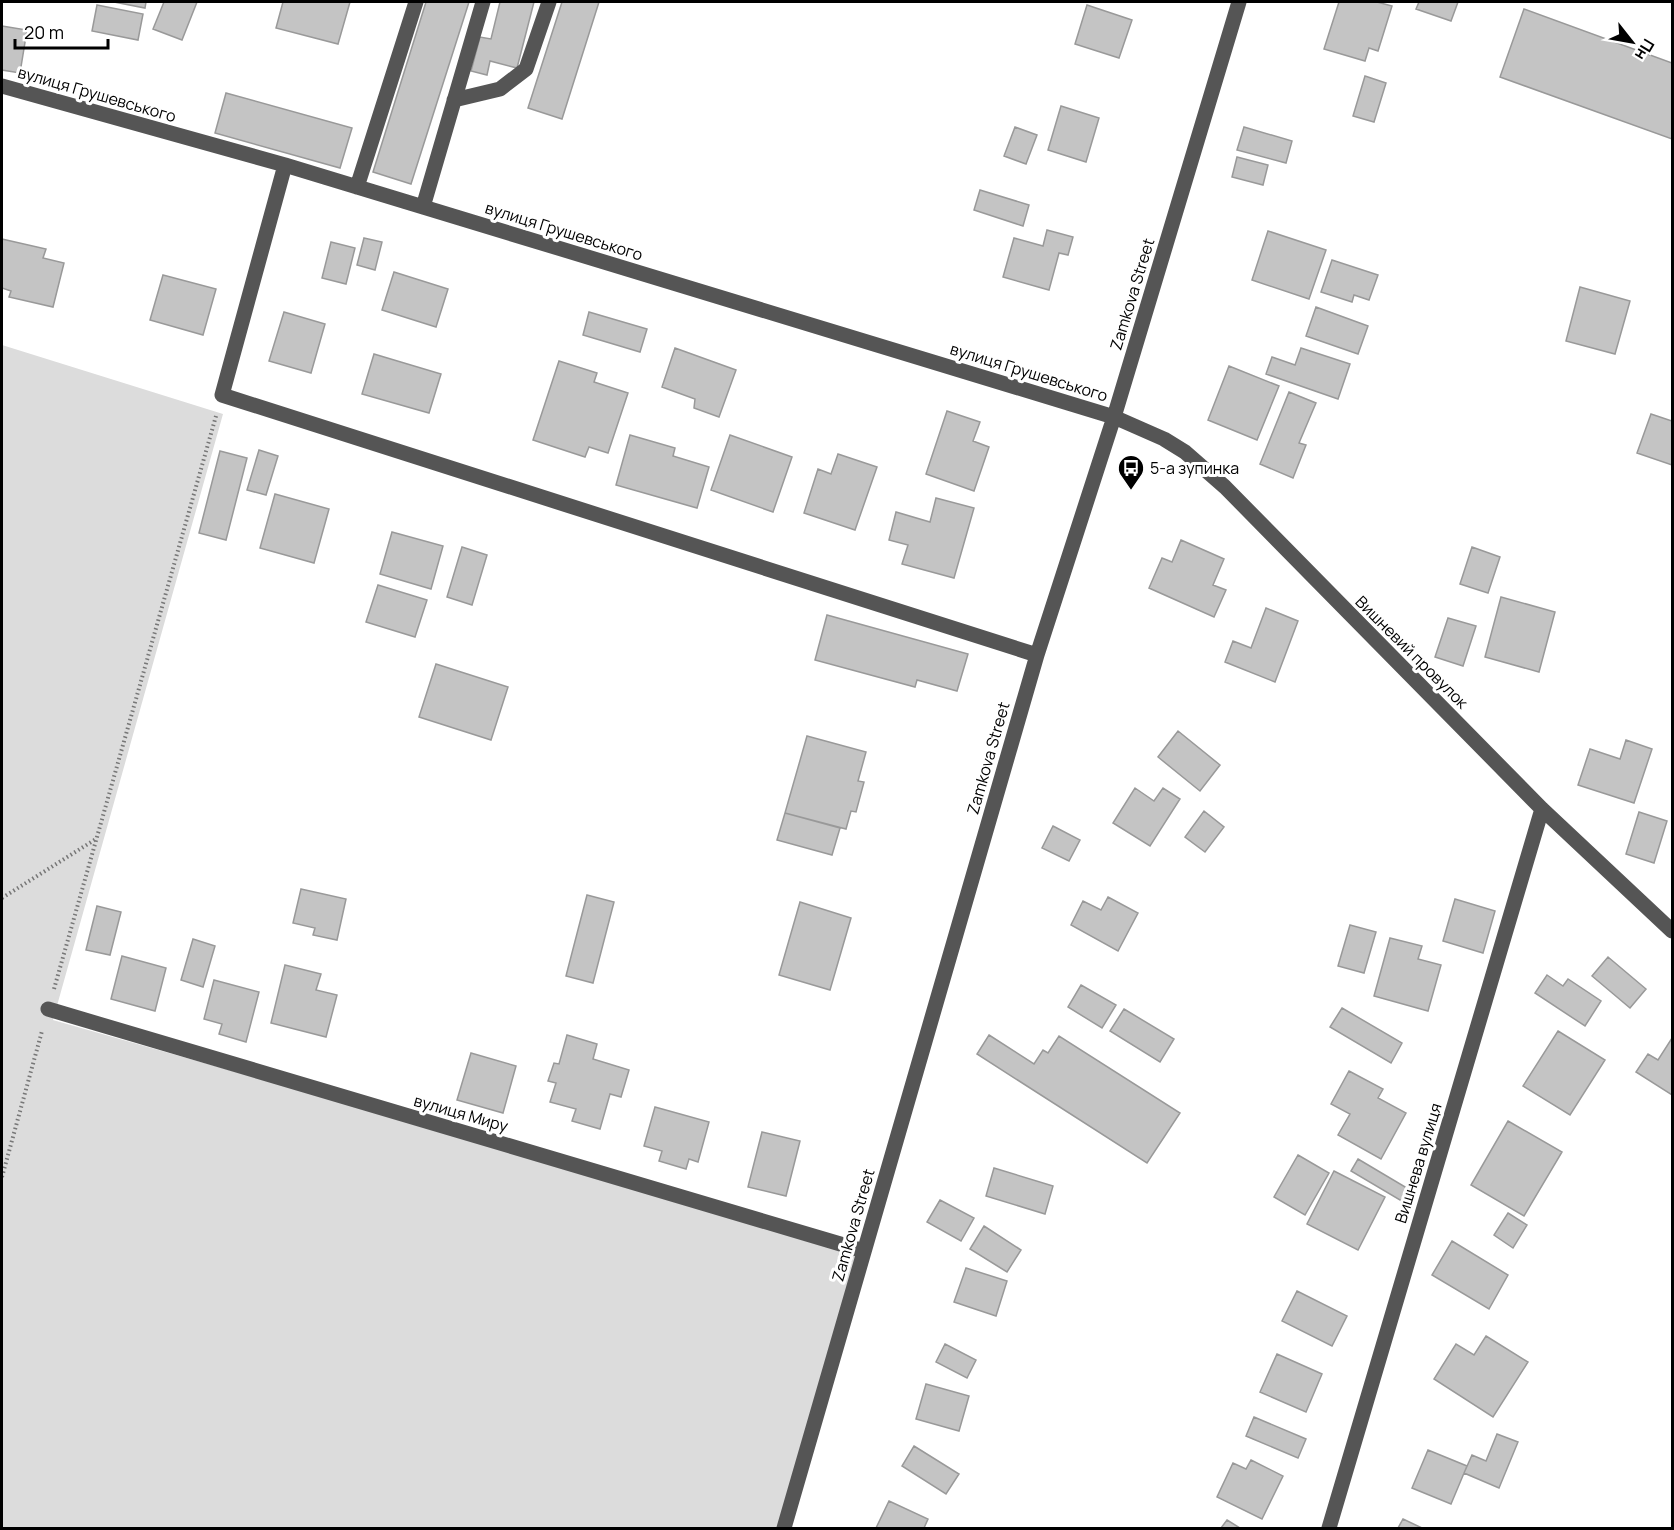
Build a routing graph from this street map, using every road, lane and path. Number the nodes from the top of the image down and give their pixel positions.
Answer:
1 (416, 2) edge
2 (483, 2) edge
3 (549, 2) edge
4 (1239, 2) edge
5 (2, 86) edge
6 (454, 100) junction
7 (285, 165) junction
8 (357, 187) junction
9 (423, 207) junction
10 (222, 395) junction
11 (1114, 417) junction
12 (1037, 655) junction
13 (1542, 809) junction
14 (97, 838) junction
15 (2, 898) edge
16 (1672, 931) edge
17 (48, 1010) junction
18 (2, 1177) edge
19 (864, 1251) junction
20 (784, 1528) edge
21 (1329, 1528) edge

1 - 8 street
2 - 6 street
3 - 6 street
4 - 11 street, Zamkova Street
5 - 7 street, вулиця Грушевського
6 - 9 street
7 - 8 street, вулиця Грушевського
7 - 10 street
8 - 9 street, вулиця Грушевського
9 - 11 street, вулиця Грушевського
10 - 12 street
10 - 14 path
11 - 12 street, Zamkova Street
11 - 13 street, Вишневий провулок
12 - 19 street, Zamkova Street
13 - 16 street, Вишневий провулок
13 - 21 street, Вишнева вулиця
14 - 15 path
14 - 17 path
17 - 18 path
17 - 19 street, вулиця Миру
19 - 20 street, Zamkova Street

